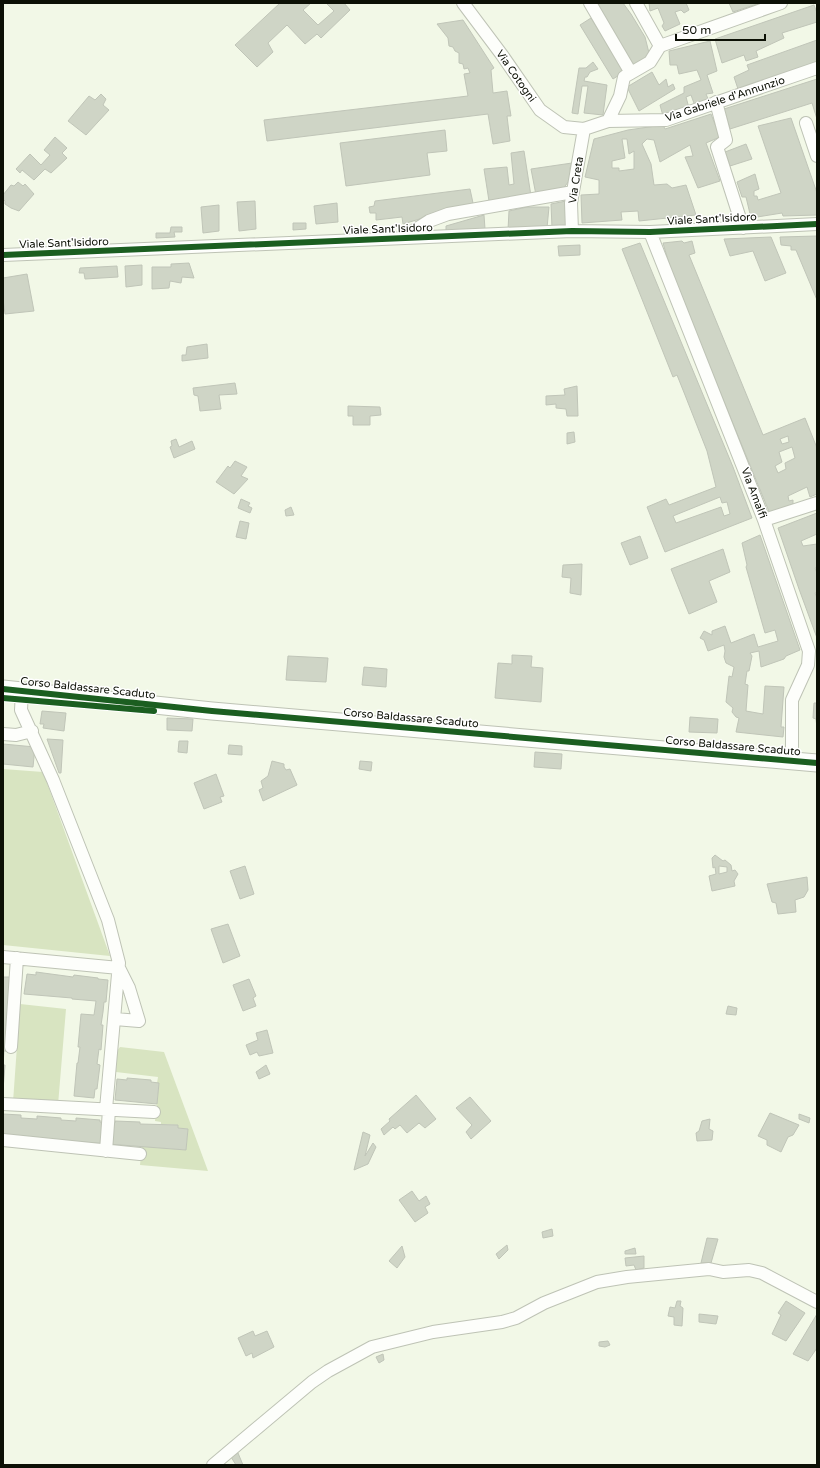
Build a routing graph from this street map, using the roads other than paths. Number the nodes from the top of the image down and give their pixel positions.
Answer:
1 (463, 3) edge
2 (590, 3) edge
3 (636, 3) edge
4 (782, 3) edge
5 (660, 46) junction
6 (817, 68) edge
7 (631, 73) junction
8 (716, 102) junction
9 (608, 121) junction
10 (806, 123) dead end
11 (584, 129) junction
12 (817, 156) edge
13 (573, 192) junction
14 (817, 224) edge
15 (743, 228) junction
16 (572, 231) junction
17 (650, 232) junction
18 (404, 238) junction
19 (3, 255) edge
20 (817, 503) edge
21 (764, 520) junction
22 (3, 689) edge
23 (22, 691) junction
24 (32, 731) junction
25 (3, 734) edge
26 (792, 761) junction
27 (817, 763) edge
28 (3, 957) edge
29 (18, 958) junction
30 (119, 968) junction
31 (115, 1019) junction
32 (11, 1047) dead end
33 (3, 1104) edge
34 (108, 1110) junction
35 (154, 1112) dead end
36 (3, 1140) edge
37 (106, 1151) junction
38 (140, 1154) dead end
39 (817, 1302) edge
40 (213, 1465) edge

1 - 11 street, Via Cotogni
2 - 7 street
3 - 5 street
4 - 5 street
5 - 7 street
6 - 8 street, Via Gabriele d'Annunzio
7 - 9 street
8 - 9 street, Via Gabriele d'Annunzio
8 - 15 street
9 - 11 street, Via Gabriele d'Annunzio
10 - 12 street
11 - 13 street, Via Creta
13 - 16 street, Via Creta
13 - 18 street
14 - 15 street, Viale Sant'Isidoro
15 - 17 street, Viale Sant'Isidoro
16 - 17 street, Viale Sant'Isidoro
16 - 18 street, Viale Sant'Isidoro
17 - 21 street, Via Amalfi
18 - 19 street, Viale Sant'Isidoro
20 - 21 street
21 - 26 street, Via Amalfi
22 - 23 street, Corso Baldassare Scaduto
23 - 24 street
23 - 26 street, Corso Baldassare Scaduto
24 - 25 street
24 - 30 street
26 - 27 street, Corso Baldassare Scaduto
28 - 29 street
29 - 30 street
29 - 32 street
30 - 31 street
30 - 31 street
31 - 34 street
33 - 34 street
34 - 35 street
34 - 37 street
36 - 37 street
37 - 38 street
39 - 40 street

